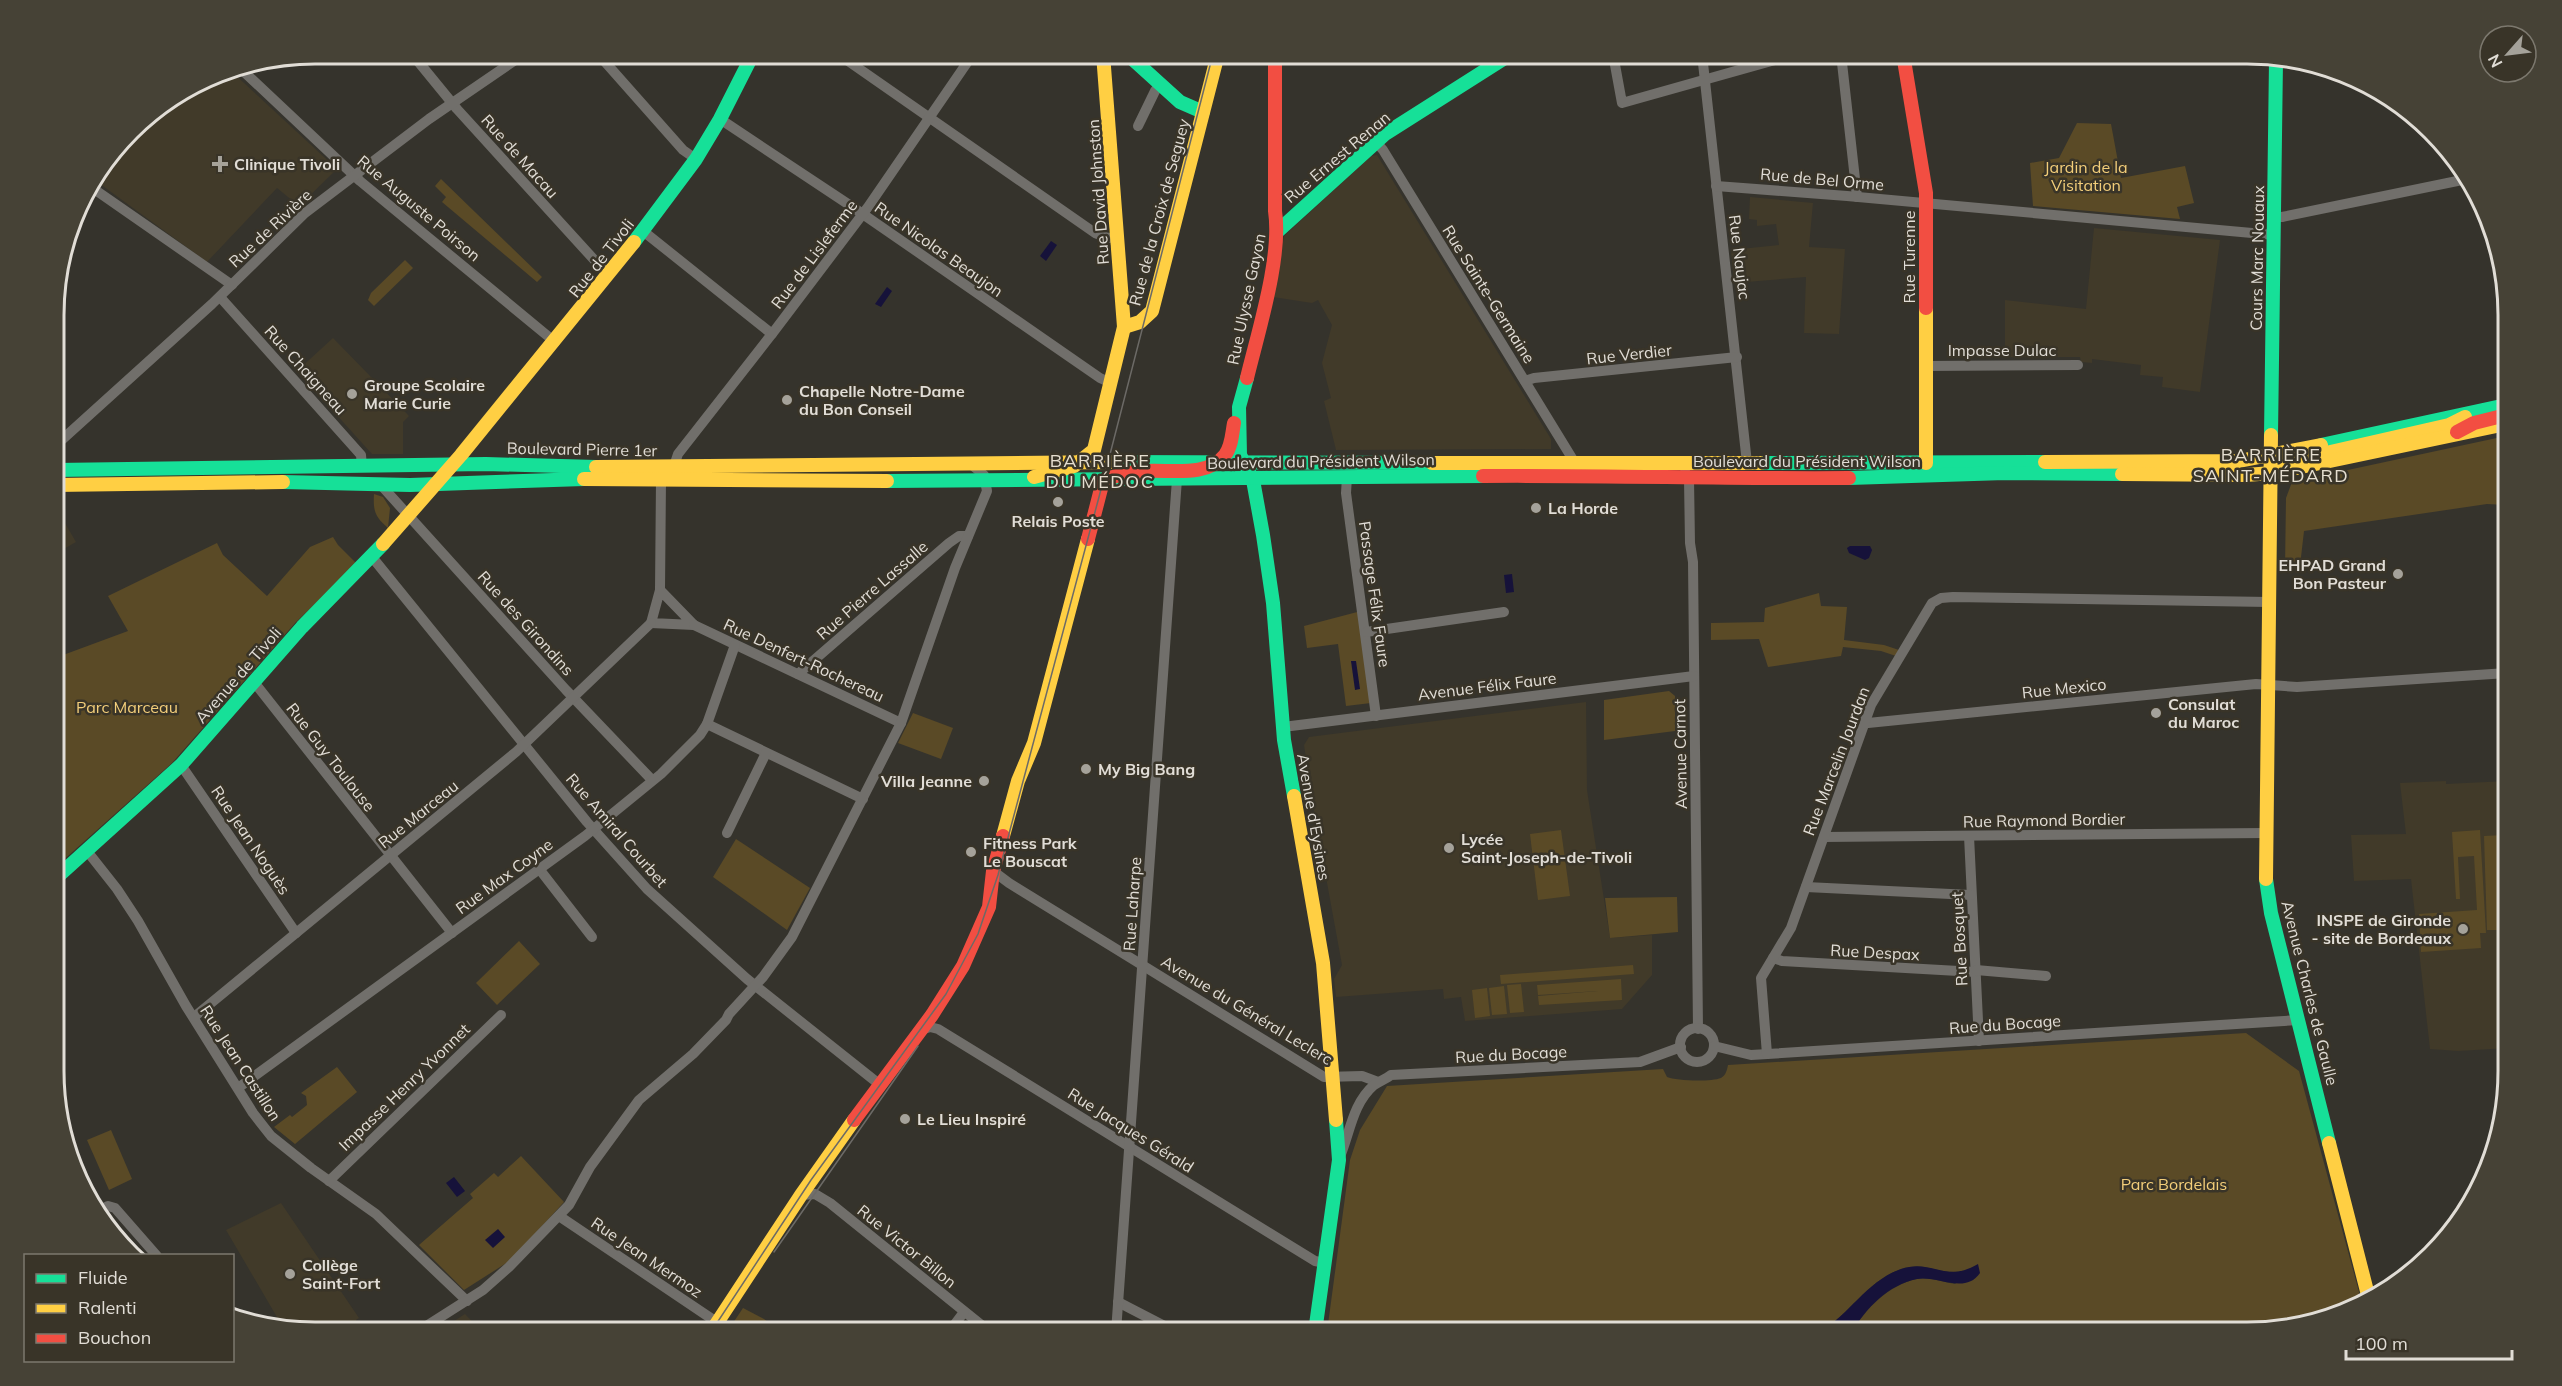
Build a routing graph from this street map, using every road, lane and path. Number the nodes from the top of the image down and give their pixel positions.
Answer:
1 (420, 64) edge
2 (509, 64) edge
3 (607, 64) edge
4 (748, 64) edge
5 (852, 64) edge
6 (966, 64) edge
7 (1105, 64) edge
8 (1138, 64) edge
9 (1215, 64) edge
10 (1275, 64) edge
11 (1496, 64) edge
12 (1615, 64) edge
13 (1703, 64) edge
14 (1761, 64) edge
15 (1842, 64) edge
16 (1905, 64) edge
17 (2276, 67) edge
18 (247, 74) edge
19 (1705, 80) junction
20 (1160, 84) junction
21 (452, 103) junction
22 (1203, 112) junction
23 (929, 118) junction
24 (720, 119) junction
25 (1138, 126) dead end
26 (1376, 142) junction
27 (696, 159) junction
28 (354, 175) junction
29 (2458, 180) edge
30 (1716, 186) junction
31 (97, 191) edge
32 (1857, 197) junction
33 (1926, 203) junction
34 (862, 214) junction
35 (2274, 217) junction
36 (643, 231) junction
37 (1278, 231) junction
38 (2274, 235) junction
39 (1118, 237) junction
40 (608, 275) junction
41 (232, 285) junction
42 (220, 297) junction
43 (1124, 327) junction
44 (772, 334) junction
45 (555, 342) junction
46 (1737, 357) junction
47 (2078, 365) dead end
48 (1925, 366) junction
49 (1525, 381) junction
50 (1111, 383) junction
51 (1239, 407) junction
52 (2498, 407) edge
53 (2471, 414) junction
54 (2498, 417) edge
55 (2498, 426) edge
56 (2450, 436) junction
57 (64, 438) edge
58 (1094, 450) junction
59 (2271, 456) junction
60 (1108, 462) junction
61 (1217, 462) junction
62 (1243, 462) junction
63 (1080, 463) junction
64 (1679, 463) junction
65 (1926, 463) junction
66 (1373, 464) junction
67 (1575, 464) junction
68 (1747, 464) junction
69 (427, 466) junction
70 (451, 466) junction
71 (674, 466) junction
72 (973, 466) junction
73 (362, 467) junction
74 (64, 468) edge
75 (2272, 473) junction
76 (1347, 477) junction
77 (1832, 478) junction
78 (1177, 479) junction
79 (1689, 479) junction
80 (661, 480) junction
81 (1253, 480) junction
82 (1013, 481) junction
83 (1103, 481) junction
84 (987, 482) junction
85 (380, 484) junction
86 (435, 484) junction
87 (64, 485) edge
88 (409, 515) junction
89 (968, 536) junction
90 (372, 557) junction
91 (660, 590) junction
92 (2269, 602) junction
93 (1504, 612) dead end
94 (651, 623) junction
95 (694, 625) junction
96 (1366, 632) junction
97 (735, 645) junction
98 (798, 674) junction
99 (2498, 674) edge
100 (1694, 676) junction
101 (254, 682) junction
102 (2267, 686) junction
103 (575, 697) junction
104 (1376, 716) junction
105 (1864, 721) junction
106 (901, 723) junction
107 (707, 724) junction
108 (1284, 727) junction
109 (525, 745) junction
110 (766, 753) junction
111 (181, 765) junction
112 (652, 780) junction
113 (863, 799) junction
114 (593, 829) junction
115 (727, 833) dead end
116 (2265, 833) junction
117 (1969, 836) junction
118 (1824, 837) junction
119 (87, 851) junction
120 (390, 856) junction
121 (540, 870) junction
122 (64, 871) edge
123 (993, 871) junction
124 (1806, 887) junction
125 (1971, 895) junction
126 (296, 933) junction
127 (452, 933) junction
128 (592, 938) dead end
129 (1773, 958) junction
130 (1143, 965) junction
131 (1976, 971) junction
132 (2046, 976) dead end
133 (756, 984) junction
134 (501, 1015) dead end
135 (194, 1017) junction
136 (2298, 1020) junction
137 (1698, 1029) junction
138 (921, 1030) junction
139 (1979, 1041) junction
140 (1714, 1046) junction
141 (1681, 1047) junction
142 (1767, 1054) junction
143 (1333, 1077) junction
144 (1378, 1082) junction
145 (879, 1084) junction
146 (238, 1088) junction
147 (1130, 1147) junction
148 (1339, 1160) junction
149 (329, 1181) junction
150 (801, 1195) junction
151 (105, 1207) edge
152 (559, 1216) junction
153 (155, 1254) edge
154 (1325, 1263) junction
155 (2367, 1291) edge
156 (466, 1301) junction
157 (1119, 1302) junction
158 (964, 1312) junction
159 (433, 1322) edge
160 (707, 1322) edge
161 (719, 1322) edge
162 (956, 1322) edge
163 (977, 1322) edge
164 (1117, 1322) edge
165 (1157, 1322) edge
166 (1317, 1322) edge

1 - 21 street, Rue de Macau
2 - 21 street, Rue de Rivière
3 - 27 street
4 - 24 main road, Rue de Tivoli
5 - 23 street
6 - 23 street, Rue de Lisleferme
7 - 39 main road, Rue David Johnston
8 - 20 main road
9 - 22 main road, Rue de la Croix de Seguey
10 - 37 main road, Rue Ulysse Gayon
11 - 26 main road, Rue Ernest Renan
12 - 19 street
13 - 19 street, Rue Naujac
14 - 19 street
15 - 32 street
16 - 33 main road, Rue Turenne
17 - 35 main road, Cours Marc Nouaux
18 - 28 street, Rue Auguste Poirson
19 - 30 street, Rue Naujac
20 - 22 main road
20 - 25 street
21 - 28 street, Rue de Rivière
21 - 40 street, Rue de Macau
22 - 43 main road, Rue de la Croix de Seguey
23 - 34 street, Rue de Lisleferme
23 - 39 street
24 - 27 main road, Rue de Tivoli
24 - 34 street, Rue Nicolas Beaujon
26 - 37 main road, Rue Ernest Renan
26 - 49 street, Rue Sainte-Germaine
27 - 36 main road, Rue de Tivoli
28 - 41 street, Rue de Rivière
28 - 45 street, Rue Auguste Poirson
29 - 35 street
30 - 32 street, Rue de Bel Orme
30 - 46 street, Rue Naujac
31 - 41 street
32 - 33 street, Rue de Bel Orme
33 - 38 street, Rue de Bel Orme
33 - 48 main road, Rue Turenne
34 - 44 street, Rue de Lisleferme
34 - 50 street, Rue Nicolas Beaujon
35 - 38 main road, Cours Marc Nouaux
36 - 40 main road, Rue de Tivoli
36 - 44 street
37 - 51 main road, Rue Ulysse Gayon
38 - 59 main road, Cours Marc Nouaux
39 - 43 main road, Rue David Johnston
40 - 45 main road, Rue de Tivoli
41 - 42 street, Rue de Rivière
42 - 57 street, Rue de Rivière
42 - 73 street, Rue Chaigneau
43 - 50 main road, Rue de la Croix de Seguey
44 - 71 street, Rue de Lisleferme
45 - 70 main road, Rue de Tivoli
46 - 49 street, Rue Verdier
46 - 68 street, Rue Naujac
47 - 48 street, Impasse Dulac
48 - 65 main road, Rue Turenne
49 - 67 street, Rue Sainte-Germaine
50 - 58 main road, Rue de la Croix de Seguey
51 - 61 main road, Rue Ulysse Gayon
51 - 62 main road, Rue Ulysse Gayon
52 - 53 main road, Boulevard du Président Wilson
53 - 59 main road, Boulevard du Président Wilson
53 - 75 main road
54 - 56 main road
55 - 56 main road, Boulevard du Président Wilson
56 - 75 main road, Boulevard du Président Wilson
58 - 60 main road
58 - 63 main road
59 - 65 main road, Boulevard du Président Wilson
59 - 75 main road, Cours Marc Nouaux
60 - 61 main road, Boulevard du Président Wilson
60 - 63 main road, Boulevard Pierre 1er
61 - 62 main road, Boulevard du Président Wilson
61 - 83 main road
62 - 66 main road, Boulevard du Président Wilson
62 - 81 main road, Avenue d'Eysines
63 - 72 main road, Boulevard Pierre 1er
63 - 82 main road
64 - 67 main road, Boulevard du Président Wilson
64 - 68 main road, Boulevard du Président Wilson
64 - 79 street
65 - 68 main road, Boulevard du Président Wilson
65 - 77 street
66 - 67 main road, Boulevard du Président Wilson
66 - 81 main road
69 - 70 main road, Boulevard Pierre 1er
69 - 73 main road, Boulevard Pierre 1er
69 - 86 main road
70 - 71 main road, Boulevard Pierre 1er
70 - 86 main road, Rue de Tivoli
71 - 72 main road, Boulevard Pierre 1er
72 - 84 street
73 - 74 main road, Boulevard Pierre 1er
75 - 77 main road, Boulevard du Président Wilson
75 - 92 main road, Avenue Charles de Gaulle
76 - 79 main road, Boulevard du Président Wilson
76 - 81 main road, Boulevard du Président Wilson
76 - 96 street, Passage Félix Faure
77 - 79 main road, Boulevard du Président Wilson
78 - 81 main road, Boulevard du Président Wilson
78 - 83 main road, Boulevard du Président Wilson
78 - 130 street, Rue Laharpe
79 - 100 street, Avenue Carnot
80 - 84 main road, Boulevard Pierre 1er
80 - 86 main road, Boulevard Pierre 1er
80 - 91 street
81 - 108 main road, Avenue d'Eysines
82 - 83 main road, Boulevard Pierre 1er
82 - 84 main road, Boulevard Pierre 1er
83 - 123 main road
84 - 89 street
85 - 86 main road, Boulevard Pierre 1er
85 - 87 main road, Boulevard Pierre 1er
85 - 88 street, Rue des Girondins
86 - 88 main road, Avenue de Tivoli
88 - 90 main road, Avenue de Tivoli
88 - 103 street, Rue des Girondins
89 - 98 street, Rue Pierre Lassalle
89 - 106 street
90 - 101 main road, Avenue de Tivoli
90 - 109 street, Rue Amiral Courbet
91 - 94 street
91 - 95 street
92 - 102 main road, Avenue Charles de Gaulle
92 - 105 street, Rue Marcelin Jourdan
93 - 96 street
94 - 95 street
94 - 103 street, Rue Marceau
95 - 97 street, Rue Denfert-Rochereau
96 - 104 street, Passage Félix Faure
97 - 98 street, Rue Denfert-Rochereau
97 - 107 street, Rue Max Coyne
98 - 106 street, Rue Denfert-Rochereau
99 - 102 street, Rue Mexico
100 - 104 street, Avenue Félix Faure
100 - 137 street, Avenue Carnot
101 - 111 main road, Avenue de Tivoli
101 - 120 street, Rue Guy Toulouse
102 - 105 street, Rue Mexico
102 - 116 main road, Avenue Charles de Gaulle
103 - 109 street, Rue Marceau
103 - 112 street, Rue des Girondins
104 - 108 street, Avenue Félix Faure
105 - 118 street, Rue Marcelin Jourdan
106 - 113 street
107 - 110 street
107 - 112 street, Rue Max Coyne
108 - 143 main road, Avenue d'Eysines
109 - 114 street, Rue Amiral Courbet
109 - 120 street, Rue Marceau
110 - 113 street
110 - 115 street
111 - 119 main road, Avenue de Tivoli
111 - 126 street, Rue Jean Noguès
112 - 114 street, Rue Max Coyne
113 - 133 street
114 - 121 street, Rue Max Coyne
114 - 133 street, Rue Amiral Courbet
116 - 117 street, Rue Raymond Bordier
116 - 136 main road, Avenue Charles de Gaulle
117 - 118 street, Rue Raymond Bordier
117 - 125 street, Rue Bosquet
118 - 124 street, Rue Marcelin Jourdan
119 - 122 main road, Avenue de Tivoli
119 - 135 street, Rue Jean Castillon
120 - 126 street, Rue Marceau
120 - 127 street, Rue Guy Toulouse
121 - 127 street, Rue Max Coyne
121 - 128 street
123 - 130 street, Avenue du Général Leclerc
123 - 138 main road
124 - 125 street
124 - 129 street, Rue Marcelin Jourdan
125 - 131 street, Rue Bosquet
126 - 135 street, Rue Marceau
127 - 146 street, Rue Max Coyne
129 - 131 street, Rue Despax
129 - 142 street, Rue Marcelin Jourdan
130 - 143 street, Avenue du Général Leclerc
130 - 147 street, Rue Laharpe
131 - 132 street, Rue Despax
131 - 139 street, Rue Bosquet
133 - 145 street, Rue Amiral Courbet
133 - 152 street
134 - 149 street, Impasse Henry Yvonnet
135 - 146 street, Rue Jean Castillon
136 - 139 street, Rue du Bocage
136 - 155 main road, Avenue Charles de Gaulle
137 - 140 street
137 - 141 street
138 - 145 main road
138 - 147 street, Rue Jacques Gérald
139 - 142 street, Rue du Bocage
140 - 141 street
140 - 142 street, Rue du Bocage
141 - 144 street, Rue du Bocage
143 - 144 street, Rue du Bocage
143 - 148 main road, Avenue d'Eysines
144 - 148 street, Avenue d'Eysines
145 - 150 main road
146 - 149 street, Rue Jean Castillon
147 - 154 street, Rue Jacques Gérald
147 - 157 street, Rue Laharpe
148 - 154 main road, Avenue d'Eysines
149 - 156 street, Rue Jean Castillon
150 - 158 street, Rue Victor Billon
150 - 161 main road
151 - 153 street
152 - 156 street
152 - 160 street, Rue Jean Mermoz
154 - 166 main road, Avenue d'Eysines
156 - 159 street
157 - 164 street, Rue Laharpe
157 - 165 street
158 - 162 street
158 - 163 street, Rue Victor Billon

